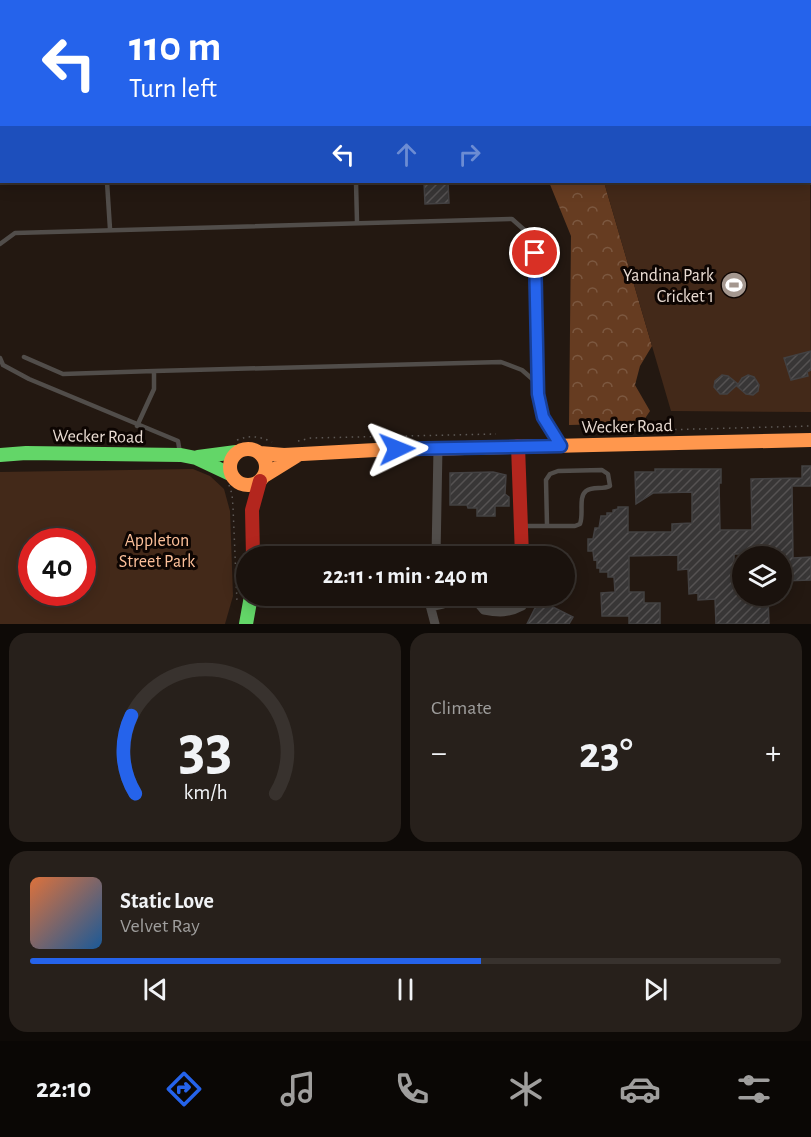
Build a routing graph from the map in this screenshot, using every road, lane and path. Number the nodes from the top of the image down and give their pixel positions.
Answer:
1 (107, 183) edge
2 (356, 183) edge
3 (357, 222) junction
4 (110, 229) junction
5 (0, 244) edge
6 (24, 357) dead end
7 (0, 358) edge
8 (154, 371) junction
9 (538, 384) junction
10 (137, 426) junction
11 (811, 440) edge
12 (518, 446) junction
13 (561, 446) junction
14 (438, 448) junction
15 (236, 452) junction
16 (260, 453) junction
17 (300, 454) junction
18 (0, 455) edge
19 (181, 455) junction
20 (196, 458) junction
21 (234, 478) junction
22 (262, 478) junction
23 (234, 507) dead end
24 (252, 510) junction
25 (547, 525) junction
26 (520, 526) junction
27 (236, 546) edge
28 (253, 546) edge
29 (436, 546) edge
30 (521, 546) edge
31 (249, 606) edge
32 (430, 606) edge
33 (481, 606) edge
34 (522, 606) edge
35 (246, 624) edge
36 (435, 624) edge

1 - 4 lane
2 - 3 lane
3 - 4 lane
3 - 9 lane
4 - 5 lane
6 - 8 lane
7 - 10 lane
8 - 9 lane
8 - 10 lane
9 - 13 lane
10 - 19 lane
11 - 13 street, Wecker Road
12 - 13 street, Wecker Road
12 - 14 street, Wecker Road
12 - 26 street
14 - 17 street, Wecker Road
14 - 29 street
15 - 16 street, Wecker Road
15 - 20 street, Wecker Road
15 - 21 street
16 - 17 street, Wecker Road
16 - 22 street
17 - 22 street, Wecker Road
18 - 19 street, Wecker Road
19 - 20 street, Wecker Road
20 - 21 street, Wecker Road
21 - 22 street, Wecker Road
21 - 24 street
22 - 24 street
23 - 27 path
24 - 28 street
25 - 25 lane
25 - 26 lane
26 - 30 street
31 - 35 street
32 - 36 street
33 - 34 street

